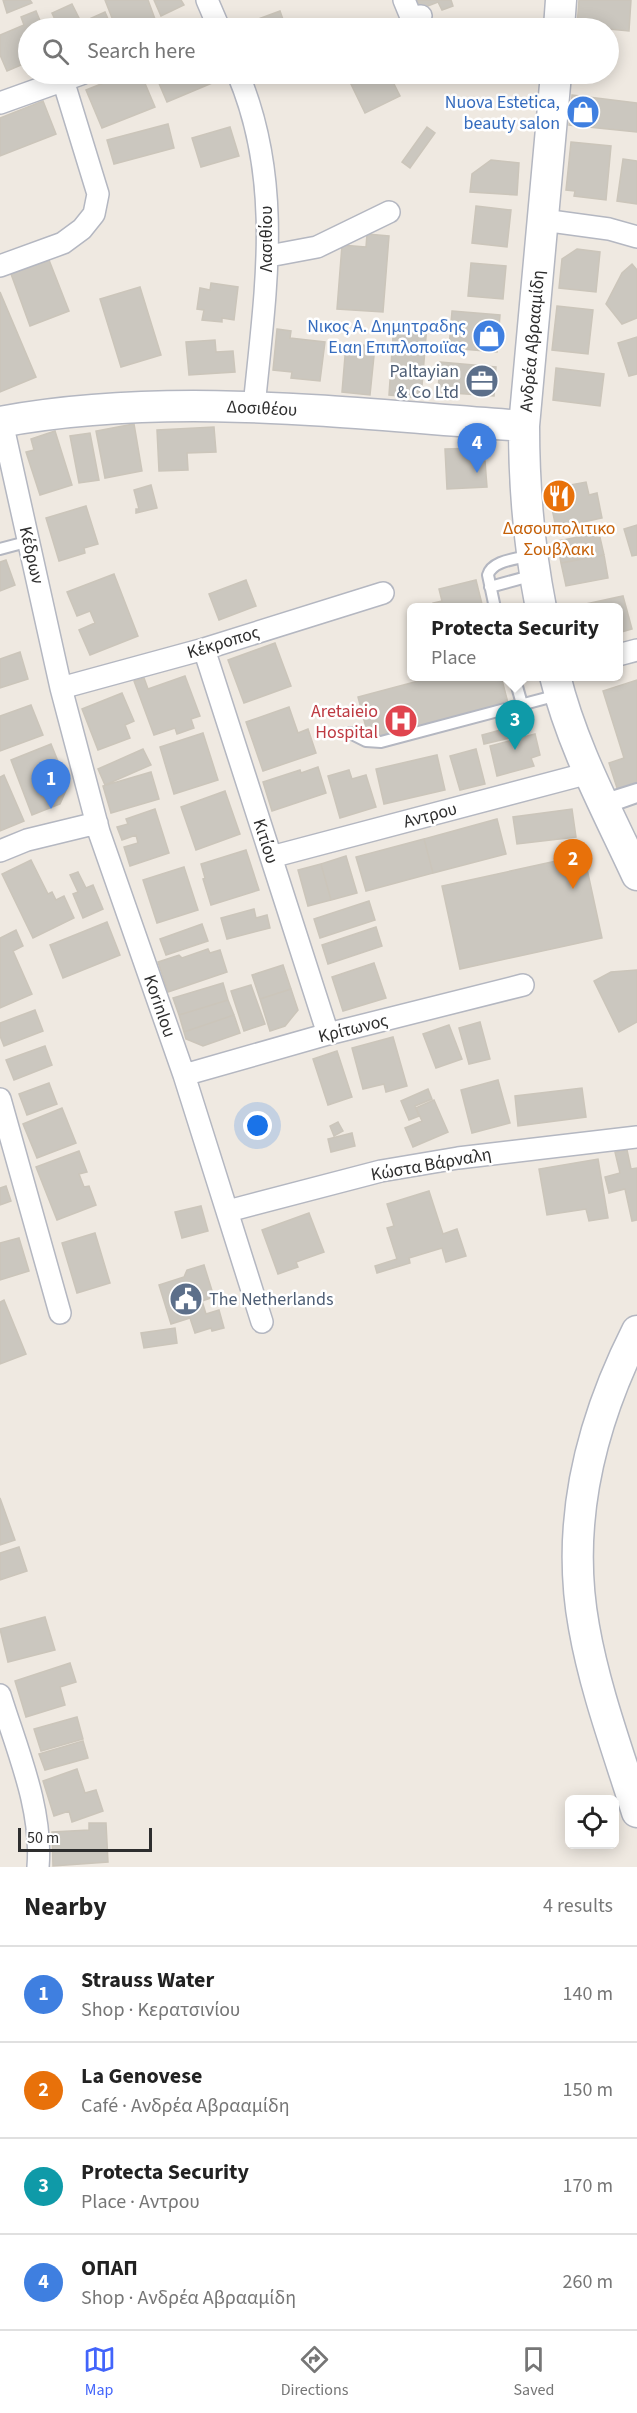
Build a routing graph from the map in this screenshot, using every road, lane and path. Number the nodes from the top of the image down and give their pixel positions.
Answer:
1 (207, 0) edge
2 (404, 0) edge
3 (561, 0) edge
4 (421, 16) dead end
5 (211, 18) edge
6 (560, 18) edge
7 (53, 84) edge
8 (74, 84) edge
9 (242, 84) edge
10 (555, 84) edge
11 (0, 103) edge
12 (389, 212) dead end
13 (543, 220) junction
14 (637, 237) edge
15 (268, 256) junction
16 (0, 266) edge
17 (254, 407) junction
18 (1, 422) edge
19 (524, 426) junction
20 (30, 542) junction
21 (0, 549) edge
22 (533, 565) junction
23 (490, 587) junction
24 (383, 593) dead end
25 (494, 603) edge
26 (541, 603) edge
27 (204, 649) junction
28 (515, 681) edge
29 (557, 686) edge
30 (61, 688) junction
31 (522, 704) junction
32 (350, 733) dead end
33 (589, 773) junction
34 (637, 789) edge
35 (637, 798) edge
36 (604, 804) junction
37 (97, 823) junction
38 (0, 851) edge
39 (271, 857) junction
40 (637, 875) edge
41 (523, 985) dead end
42 (328, 1034) junction
43 (184, 1075) junction
44 (0, 1099) edge
45 (637, 1137) edge
46 (228, 1211) junction
47 (60, 1313) dead end
48 (262, 1322) dead end
49 (637, 1331) edge
50 (0, 1695) edge
51 (637, 1812) edge
52 (38, 1867) edge

1 - 5 street
2 - 4 street
3 - 6 main road
7 - 11 street
8 - 16 street
9 - 15 street, Λασιθίου
10 - 13 main road, Ανδρέα Αβρααμίδη
12 - 15 street
13 - 14 street
13 - 19 main road, Ανδρέα Αβρααμίδη
15 - 17 street, Λασιθίου
17 - 18 main road, Δοσιθέου
17 - 19 main road, Δοσιθέου
18 - 20 street, Κέδρων
19 - 22 main road, Ανδρέα Αβρααμίδη
20 - 21 lane
20 - 30 street, Κέδρων
22 - 23 lane
22 - 23 lane
22 - 26 main road, Ανδρέα Αβρααμίδη
23 - 25 lane
24 - 27 street, Κέκροπος
27 - 30 street, Κέκροπος
27 - 39 street, Κιτίου
28 - 31 lane
29 - 31 lane
29 - 33 main road
30 - 37 street, Korinlou
31 - 32 lane
33 - 36 main road
33 - 39 street, Αντρου
34 - 36 lane
35 - 36 lane
36 - 40 main road
37 - 38 street
37 - 43 street, Korinlou
39 - 42 street, Κιτίου
41 - 42 street, Κρίτωνος
42 - 43 street, Κρίτωνος
43 - 46 street, Korinlou
44 - 47 street
45 - 46 street, Κώστα Βάρναλη
46 - 48 street, Korinlou
49 - 51 main road
50 - 52 street

